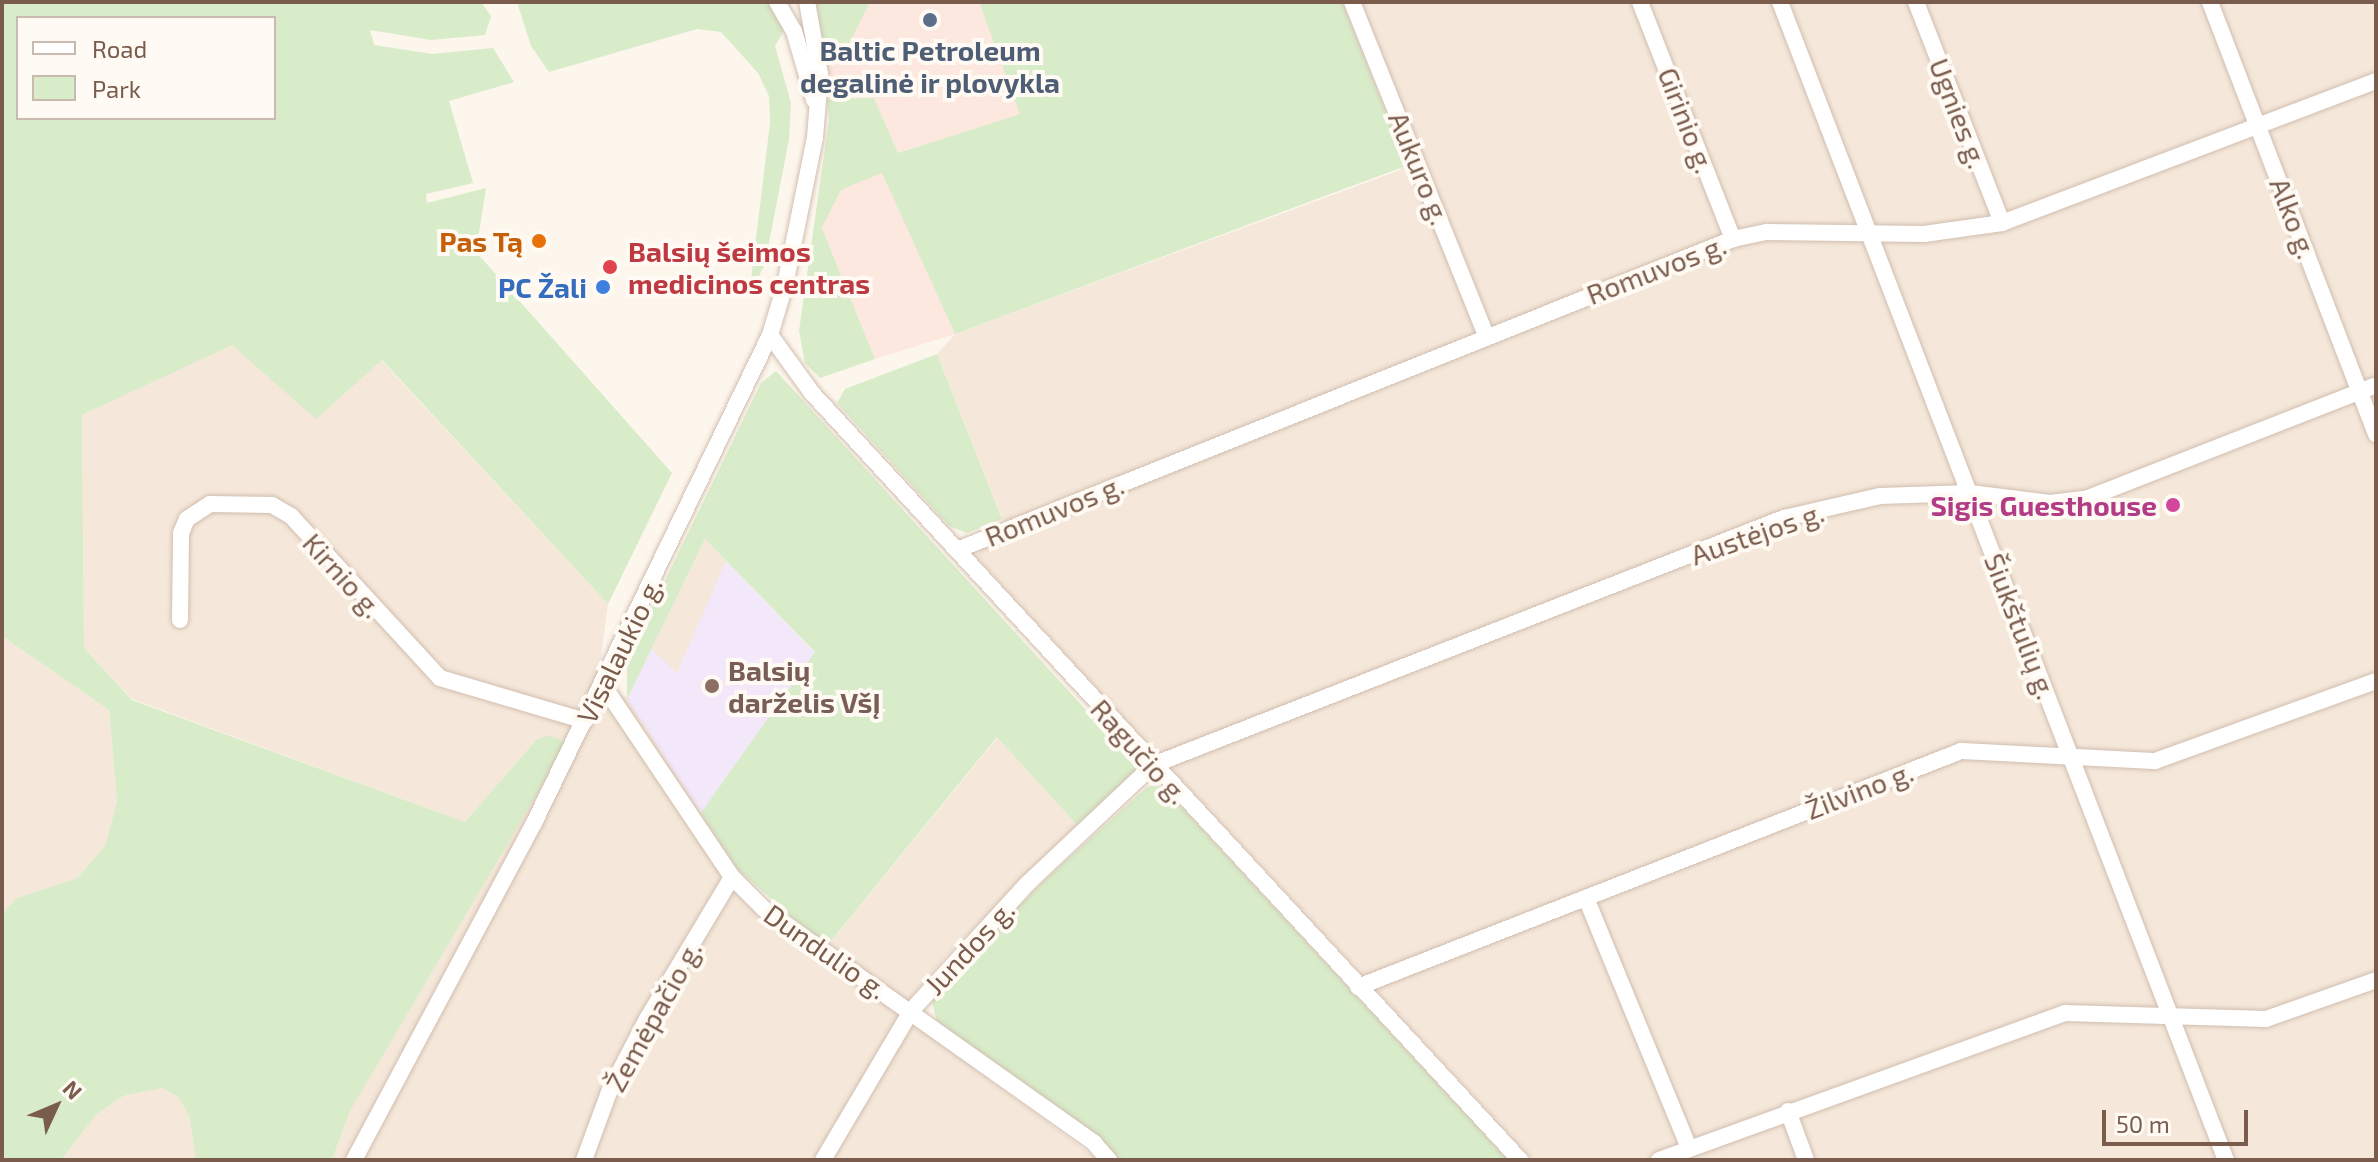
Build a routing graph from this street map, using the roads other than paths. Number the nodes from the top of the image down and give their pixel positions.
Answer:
1 (777, 2) edge
2 (807, 2) edge
3 (1352, 2) edge
4 (1640, 2) edge
5 (1780, 2) edge
6 (1916, 2) edge
7 (2210, 2) edge
8 (2376, 81) edge
9 (817, 114) junction
10 (2260, 129) junction
11 (2002, 223) junction
12 (1868, 233) junction
13 (1733, 239) junction
14 (770, 335) junction
15 (1486, 335) junction
16 (2376, 385) edge
17 (2359, 391) junction
18 (2376, 434) edge
19 (1970, 493) junction
20 (957, 550) junction
21 (180, 620) dead end
22 (2376, 681) edge
23 (603, 685) junction
24 (585, 721) junction
25 (2073, 760) junction
26 (1153, 765) junction
27 (732, 877) junction
28 (1586, 898) junction
29 (2376, 980) edge
30 (1358, 987) junction
31 (911, 1011) junction
32 (2168, 1014) junction
33 (1788, 1111) junction
34 (1689, 1148) junction
35 (354, 1160) edge
36 (584, 1160) edge
37 (823, 1160) edge
38 (1109, 1160) edge
39 (1520, 1160) edge
40 (1659, 1160) edge
41 (1806, 1160) edge
42 (2226, 1160) edge

1 - 9 street, Visalaukio g.
2 - 9 street, Visalaukio g.
3 - 15 street, Aukuro g.
4 - 13 street, Girinio g.
5 - 12 street, Šiukštulių g.
6 - 11 street, Ugnies g.
7 - 10 street, Alko g.
8 - 10 street, Romuvos g.
9 - 14 street, Visalaukio g.
10 - 11 street, Romuvos g.
10 - 17 street, Alko g.
11 - 12 street, Romuvos g.
12 - 13 street, Romuvos g.
12 - 19 street, Šiukštulių g.
13 - 15 street, Romuvos g.
14 - 20 street, Ragučio g.
14 - 23 street, Visalaukio g.
15 - 20 street, Romuvos g.
16 - 17 street, Austėjos g.
17 - 18 street, Alko g.
17 - 19 street, Austėjos g.
19 - 25 street, Šiukštulių g.
19 - 26 street, Austėjos g.
20 - 26 street, Ragučio g.
21 - 24 street, Kirnio g.
22 - 25 street, Žilvino g.
23 - 24 street, Visalaukio g.
23 - 27 street, Dundulio g.
24 - 35 street, Visalaukio g.
25 - 28 street, Žilvino g.
25 - 32 street, Šiukštulių g.
26 - 30 street, Ragučio g.
26 - 31 street, Jundos g.
27 - 31 street, Dundulio g.
27 - 36 street, Žemėpačio g.
28 - 30 street, Žilvino g.
28 - 34 street
29 - 32 street
30 - 39 street, Ragučio g.
31 - 37 street, Jundos g.
31 - 38 street, Dundulio g.
32 - 33 street
32 - 42 street, Šiukštulių g.
33 - 34 street
33 - 41 street
34 - 40 street

